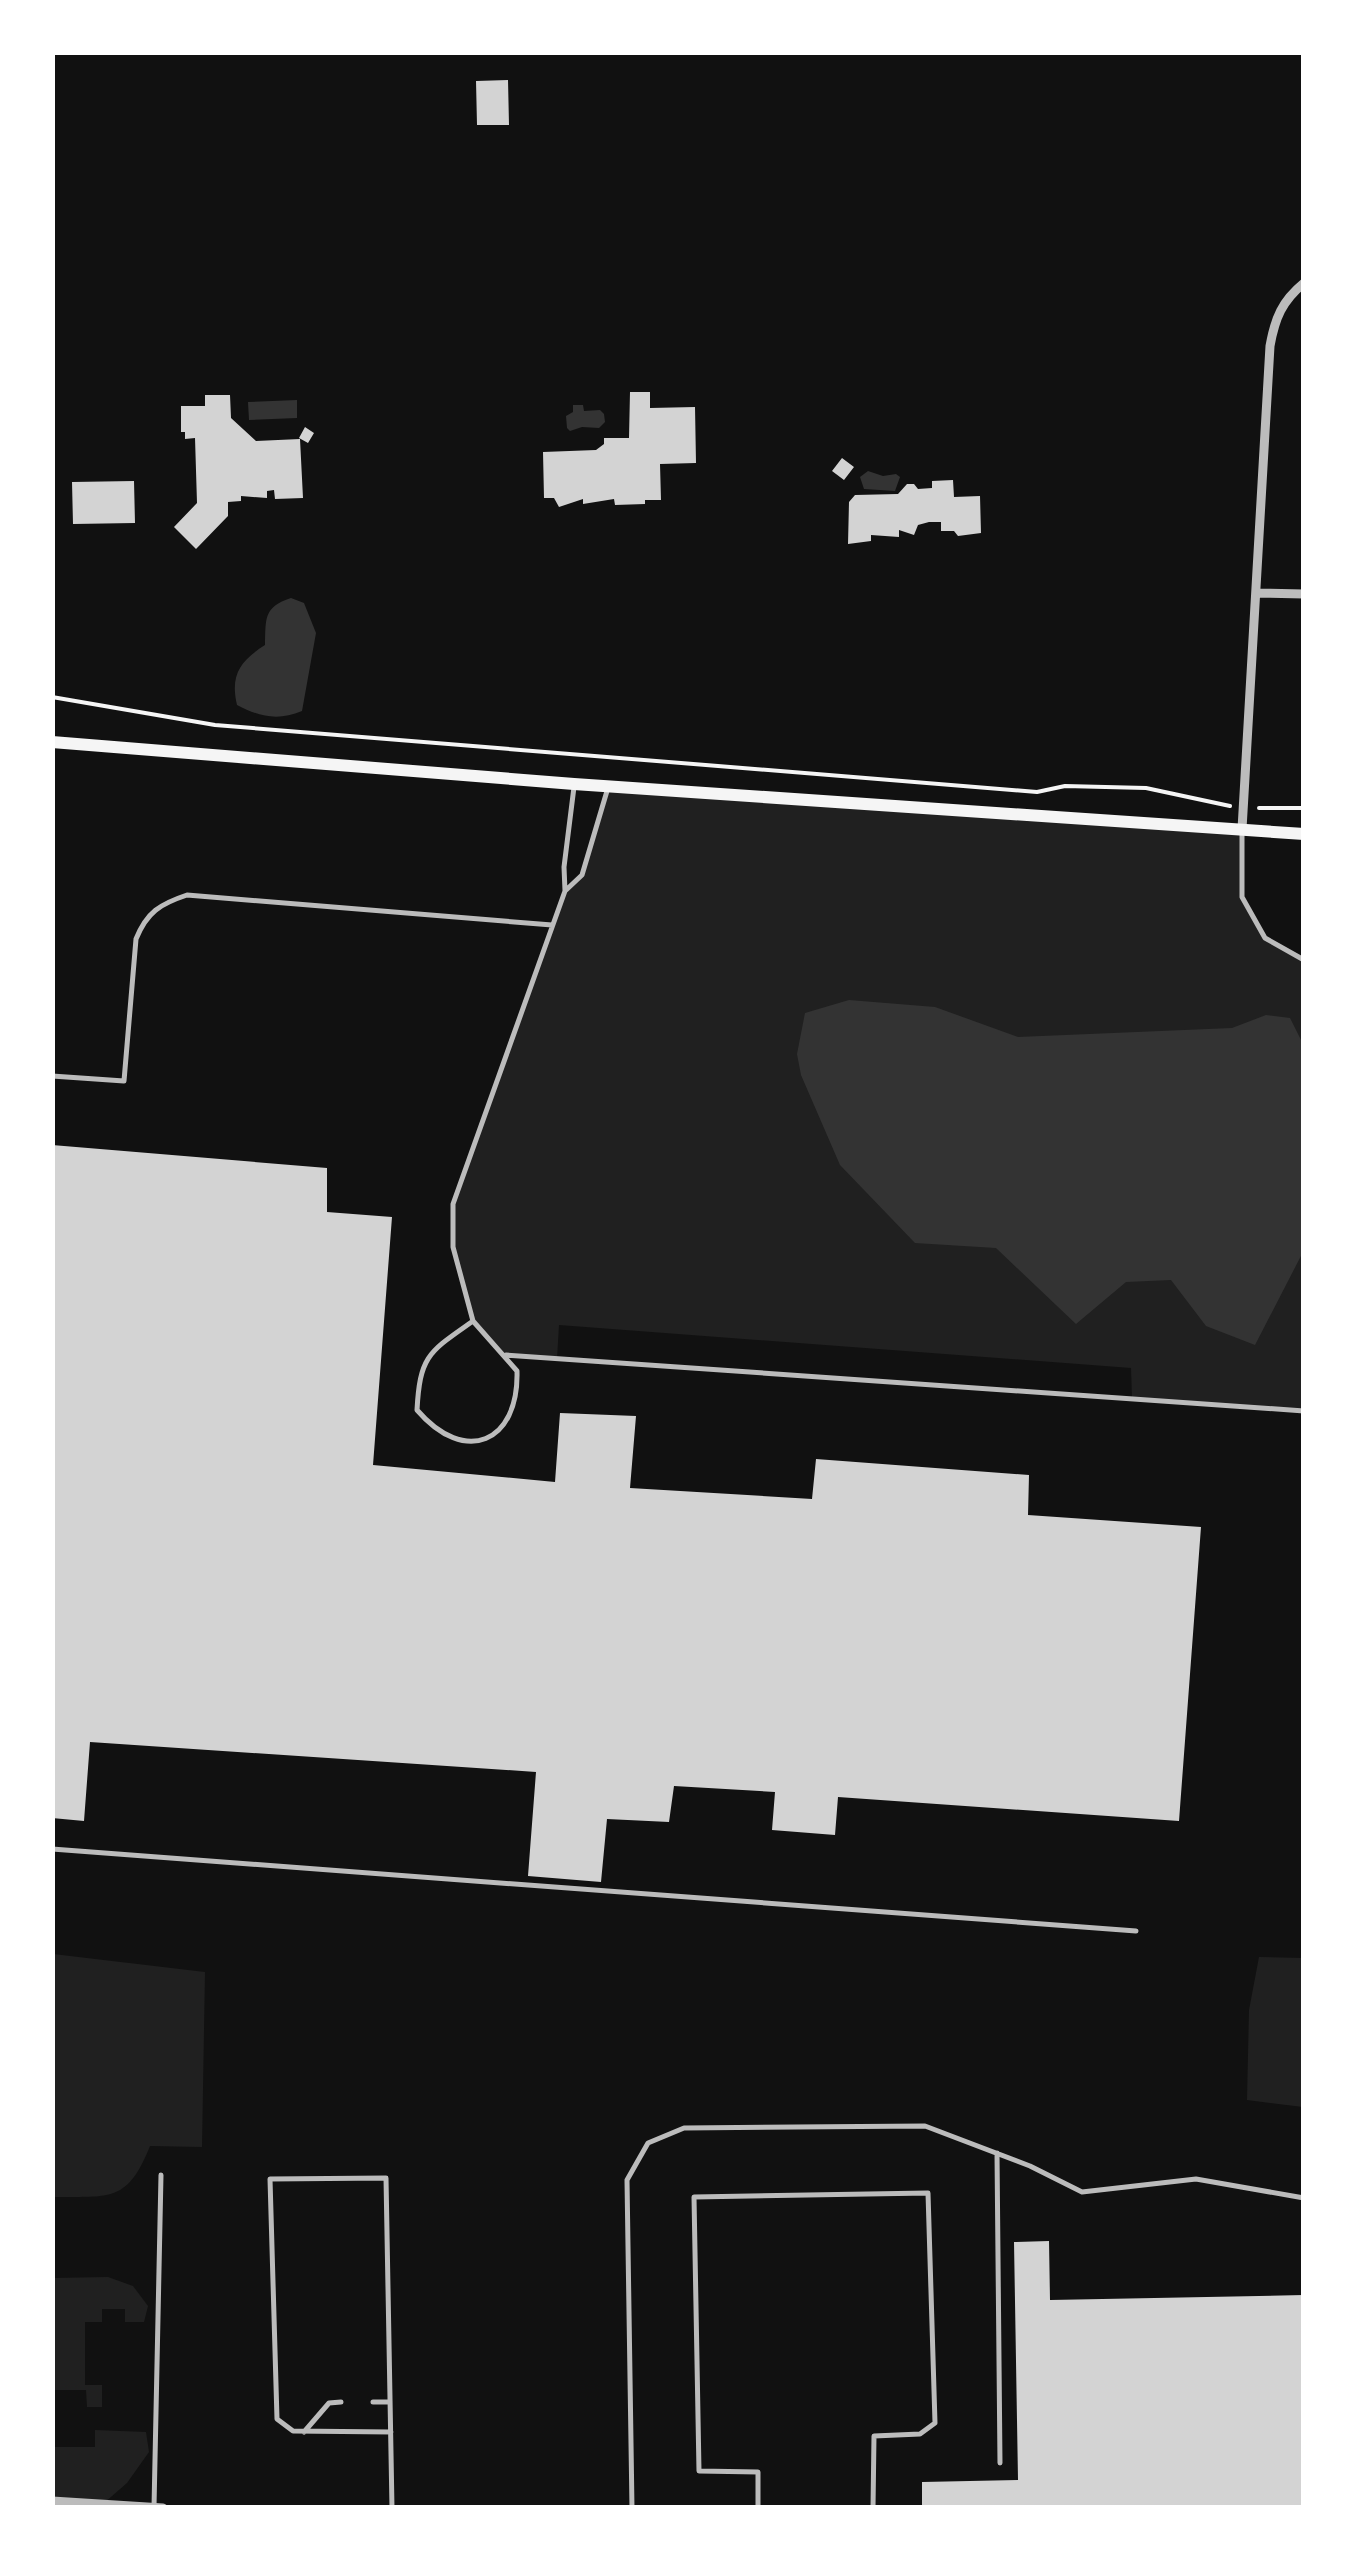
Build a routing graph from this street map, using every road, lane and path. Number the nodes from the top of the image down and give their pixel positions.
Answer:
1 (1304, 282) edge
2 (1256, 593) junction
3 (1304, 594) edge
4 (52, 697) edge
5 (52, 742) edge
6 (574, 784) junction
7 (609, 786) junction
8 (1220, 805) dead end
9 (1304, 808) edge
10 (1266, 809) dead end
11 (1242, 829) junction
12 (1304, 834) edge
13 (565, 892) junction
14 (552, 925) junction
15 (1304, 960) edge
16 (52, 1076) edge
17 (472, 1321) junction
18 (503, 1355) junction
19 (1304, 1410) edge
20 (52, 1849) edge
21 (1136, 1931) dead end
22 (997, 2153) junction
23 (160, 2175) dead end
24 (1304, 2198) edge
25 (341, 2402) dead end
26 (373, 2402) dead end
27 (390, 2402) junction
28 (304, 2432) junction
29 (390, 2432) junction
30 (1000, 2462) dead end
31 (52, 2501) edge
32 (154, 2507) edge
33 (163, 2508) edge
34 (392, 2508) edge
35 (632, 2508) edge
36 (758, 2508) edge
37 (873, 2508) edge

1 - 2 street
2 - 3 street
2 - 11 street
4 - 8 path
5 - 6 main road
6 - 7 main road
6 - 13 lane
7 - 11 main road
7 - 13 lane
9 - 10 path
11 - 12 main road
11 - 15 lane
13 - 14 lane
14 - 16 lane
14 - 17 lane
17 - 18 lane
17 - 18 lane
18 - 19 lane
20 - 21 lane
22 - 24 lane
22 - 30 lane
22 - 35 lane
23 - 32 lane
25 - 28 lane
26 - 27 lane
27 - 28 lane
27 - 29 lane
28 - 29 lane
29 - 34 lane
31 - 32 street
32 - 33 street
36 - 37 lane

